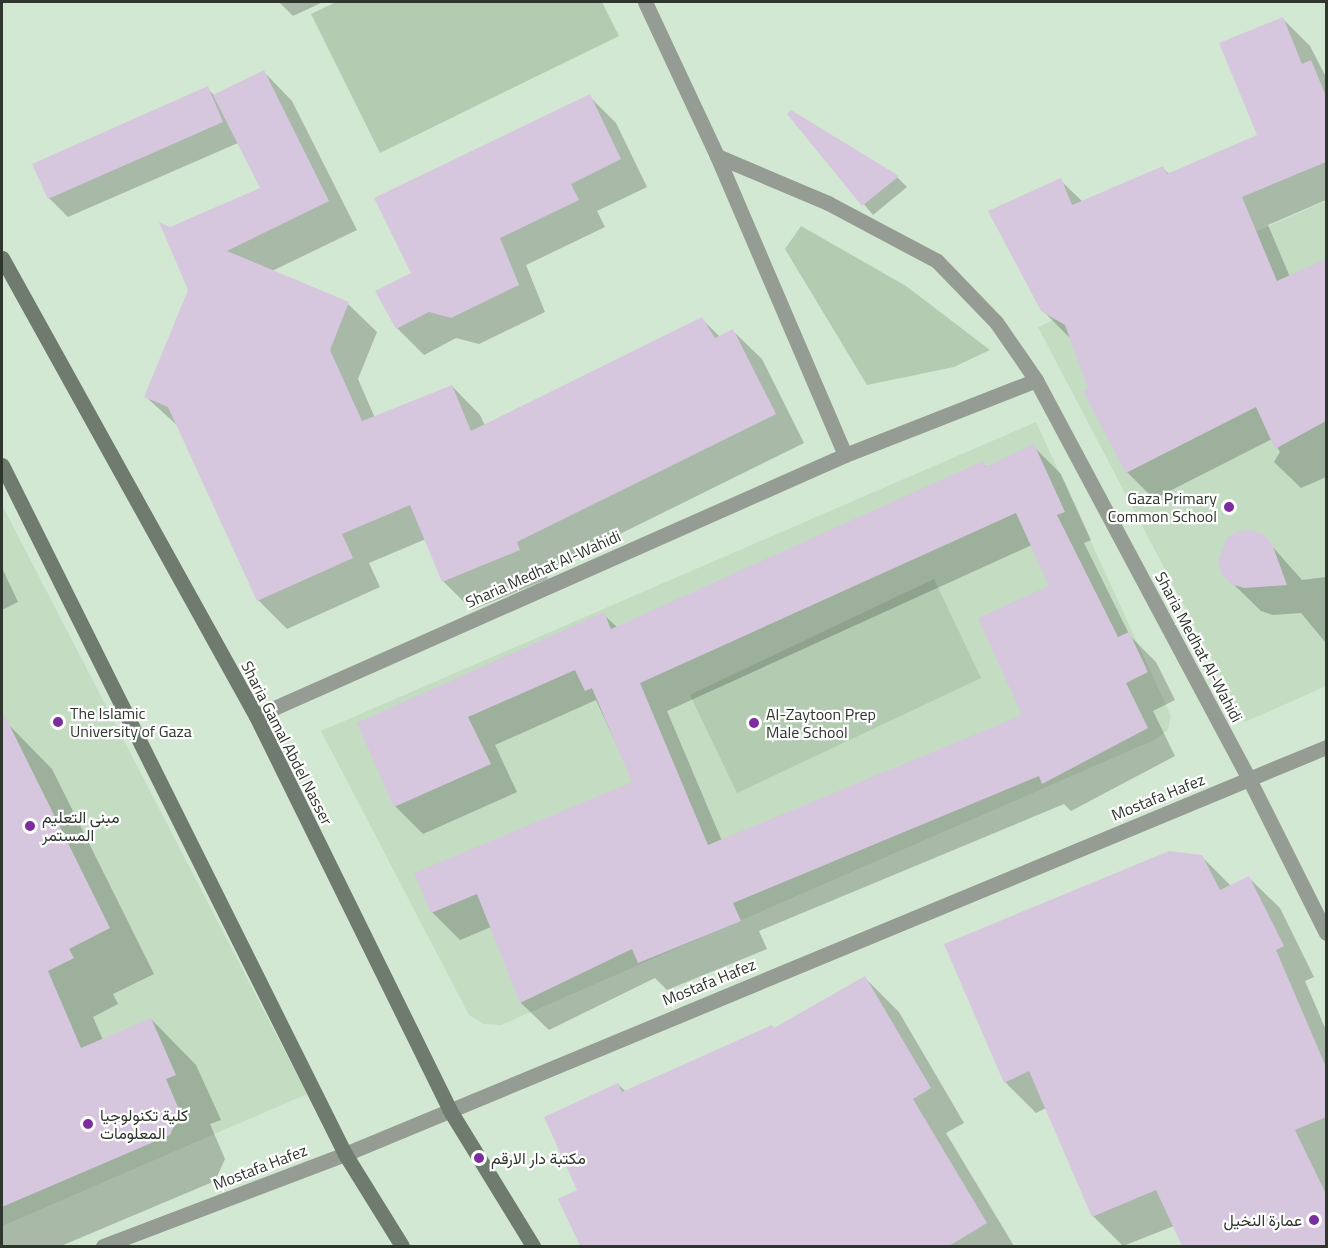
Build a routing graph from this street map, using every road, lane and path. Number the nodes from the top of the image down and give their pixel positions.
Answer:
1 (645, 2) edge
2 (717, 156) junction
3 (2, 258) edge
4 (1036, 380) junction
5 (845, 455) junction
6 (2, 465) edge
7 (256, 716) junction
8 (1326, 747) edge
9 (1249, 779) junction
10 (1326, 933) edge
11 (449, 1108) junction
12 (345, 1154) junction
13 (103, 1246) edge
14 (402, 1246) edge
15 (533, 1246) edge

1 - 2 street
2 - 4 street, Sharia Medhat Al-Wahidi
2 - 5 street
3 - 7 main road, Sharia Gamal Abdel Nasser
4 - 5 street, Sharia Medhat Al-Wahidi
4 - 9 street, Sharia Medhat Al-Wahidi
5 - 7 street, Sharia Medhat Al-Wahidi
6 - 12 main road
7 - 11 main road, Sharia Gamal Abdel Nasser
8 - 9 street, Mostafa Hafez
9 - 10 street, Sharia Medhat Al-Wahidi
9 - 11 street, Mostafa Hafez
11 - 12 street, Mostafa Hafez
11 - 15 main road, Sharia Gamal Abdel Nasser
12 - 13 street, Mostafa Hafez
12 - 14 main road

